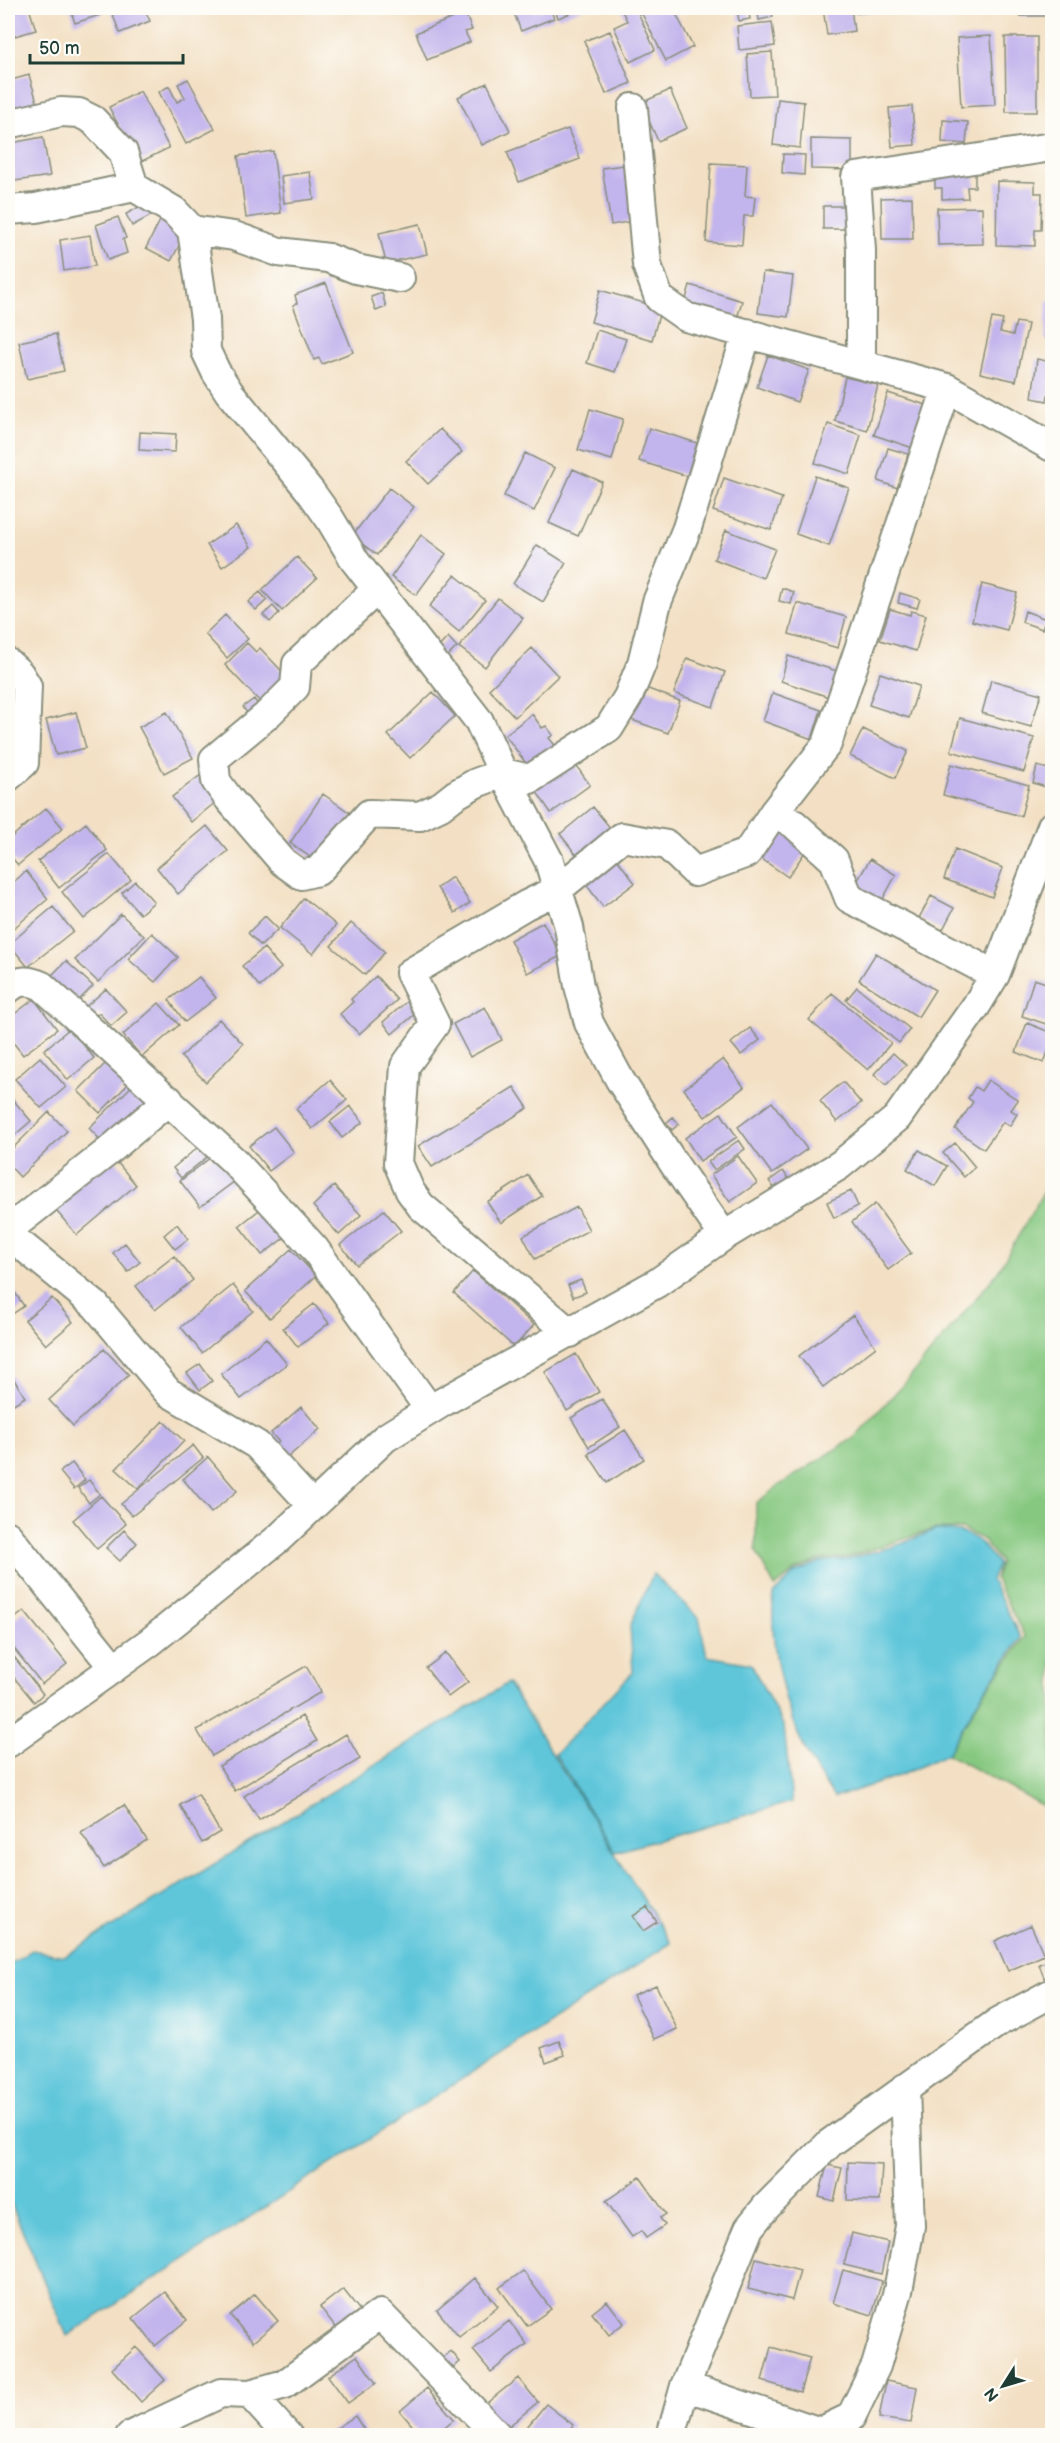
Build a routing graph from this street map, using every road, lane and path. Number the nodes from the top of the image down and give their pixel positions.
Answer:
1 (633, 108) dead end
2 (8, 124) edge
3 (1053, 147) edge
4 (134, 188) junction
5 (8, 210) edge
6 (192, 230) junction
7 (400, 278) dead end
8 (747, 333) junction
9 (861, 363) junction
10 (947, 388) junction
11 (1053, 447) edge
12 (377, 589) junction
13 (8, 663) edge
14 (503, 773) junction
15 (8, 777) edge
16 (774, 812) junction
17 (1053, 826) edge
18 (557, 890) junction
19 (995, 975) junction
20 (10, 982) edge
21 (169, 1100) junction
22 (8, 1232) edge
23 (724, 1236) junction
24 (570, 1333) junction
25 (430, 1410) junction
26 (313, 1506) junction
27 (8, 1536) edge
28 (114, 1668) junction
29 (8, 1743) edge
30 (1053, 1993) edge
31 (905, 2088) junction
32 (685, 2386) junction
33 (250, 2394) junction
34 (130, 2436) edge
35 (288, 2436) edge
36 (498, 2436) edge
37 (671, 2436) edge

1 - 8 street
2 - 4 street
3 - 9 street
4 - 5 street
4 - 6 street
6 - 7 street
6 - 12 street
8 - 9 street
8 - 14 street
9 - 10 street
10 - 11 street
10 - 16 street
12 - 14 street
12 - 14 street
13 - 15 street
14 - 18 street
16 - 18 street
16 - 19 street
17 - 19 street
18 - 23 street
18 - 24 street
19 - 23 street
20 - 21 street
21 - 22 street
21 - 25 street
22 - 26 street
23 - 24 street
24 - 25 street
25 - 26 street
26 - 28 street
27 - 28 street
28 - 29 street
30 - 31 street
31 - 32 street
31 - 32 street
32 - 37 street
33 - 34 street
33 - 35 street
33 - 36 street

